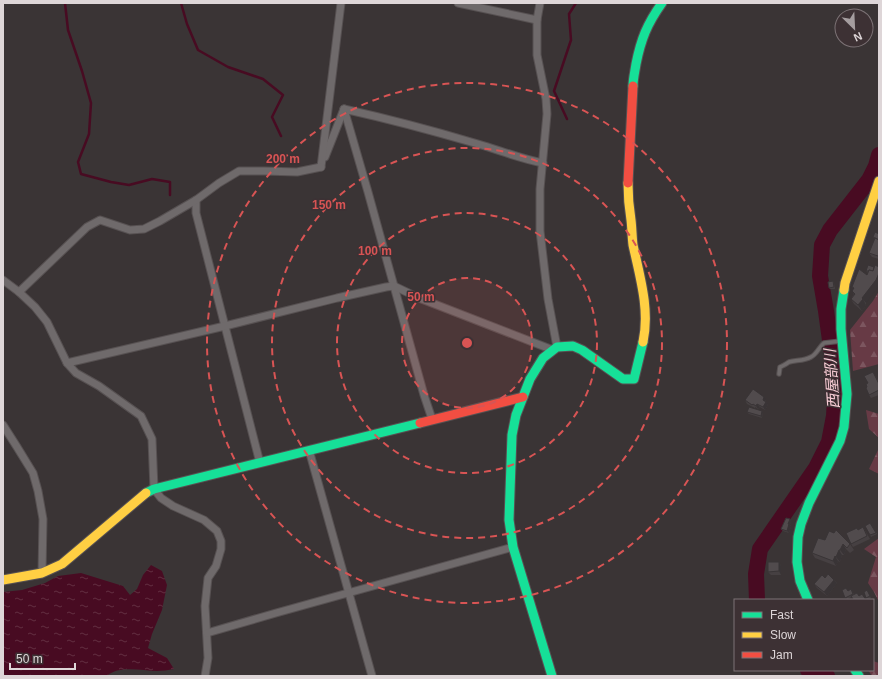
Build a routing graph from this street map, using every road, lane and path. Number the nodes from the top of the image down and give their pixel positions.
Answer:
1 (341, 3) edge
2 (458, 3) edge
3 (540, 3) edge
4 (662, 3) edge
5 (537, 20) junction
6 (344, 109) junction
7 (543, 163) junction
8 (321, 167) junction
9 (879, 182) edge
10 (196, 200) junction
11 (3, 280) edge
12 (394, 286) junction
13 (19, 292) junction
14 (225, 326) junction
15 (840, 341) junction
16 (555, 349) junction
17 (67, 363) junction
18 (779, 374) dead end
19 (523, 397) junction
20 (432, 419) junction
21 (3, 425) edge
22 (309, 450) junction
23 (260, 463) junction
24 (154, 489) junction
25 (513, 547) junction
26 (42, 573) junction
27 (3, 580) edge
28 (349, 593) junction
29 (808, 599) edge
30 (207, 633) junction
31 (205, 676) edge
32 (372, 676) edge
33 (552, 676) edge

1 - 8 street
2 - 5 street
3 - 5 street
4 - 16 street
5 - 7 street
6 - 7 street
6 - 8 street
6 - 12 street
7 - 16 street
8 - 10 street
9 - 15 street
10 - 13 street
10 - 14 street
11 - 13 street
12 - 14 street
12 - 16 street
12 - 20 street
13 - 17 street
14 - 17 street
14 - 23 street
15 - 18 lane
15 - 29 street
16 - 19 street
17 - 24 street
19 - 20 street
19 - 25 street
20 - 22 street
21 - 26 street
22 - 23 street
22 - 28 street
23 - 24 street
24 - 26 street
24 - 30 street
25 - 28 street
25 - 33 street
26 - 27 street
28 - 30 street
28 - 32 street
30 - 31 street

